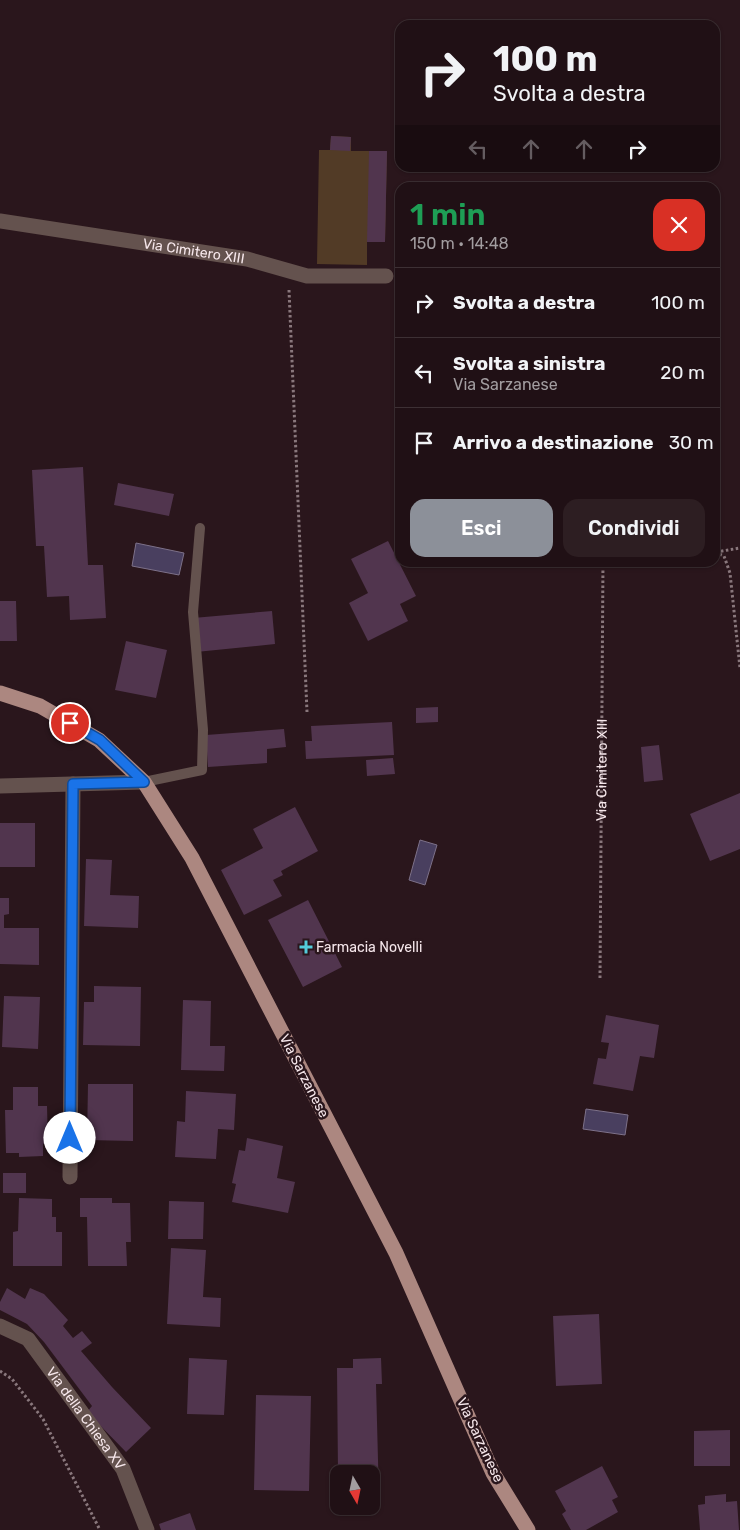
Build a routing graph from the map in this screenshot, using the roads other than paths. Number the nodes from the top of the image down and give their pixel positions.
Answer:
1 (0, 221) edge
2 (386, 276) dead end
3 (200, 528) dead end
4 (0, 693) edge
5 (144, 782) junction
6 (73, 784) junction
7 (0, 786) edge
8 (70, 1177) dead end
9 (0, 1326) edge
10 (147, 1530) edge
11 (528, 1530) edge

1 - 2 street, Via Cimitero XIII
3 - 5 lane
4 - 5 main road, Via Sarzanese
5 - 6 street
5 - 11 main road, Via Sarzanese
6 - 7 street
6 - 8 street
9 - 10 street, Via della Chiesa XV

